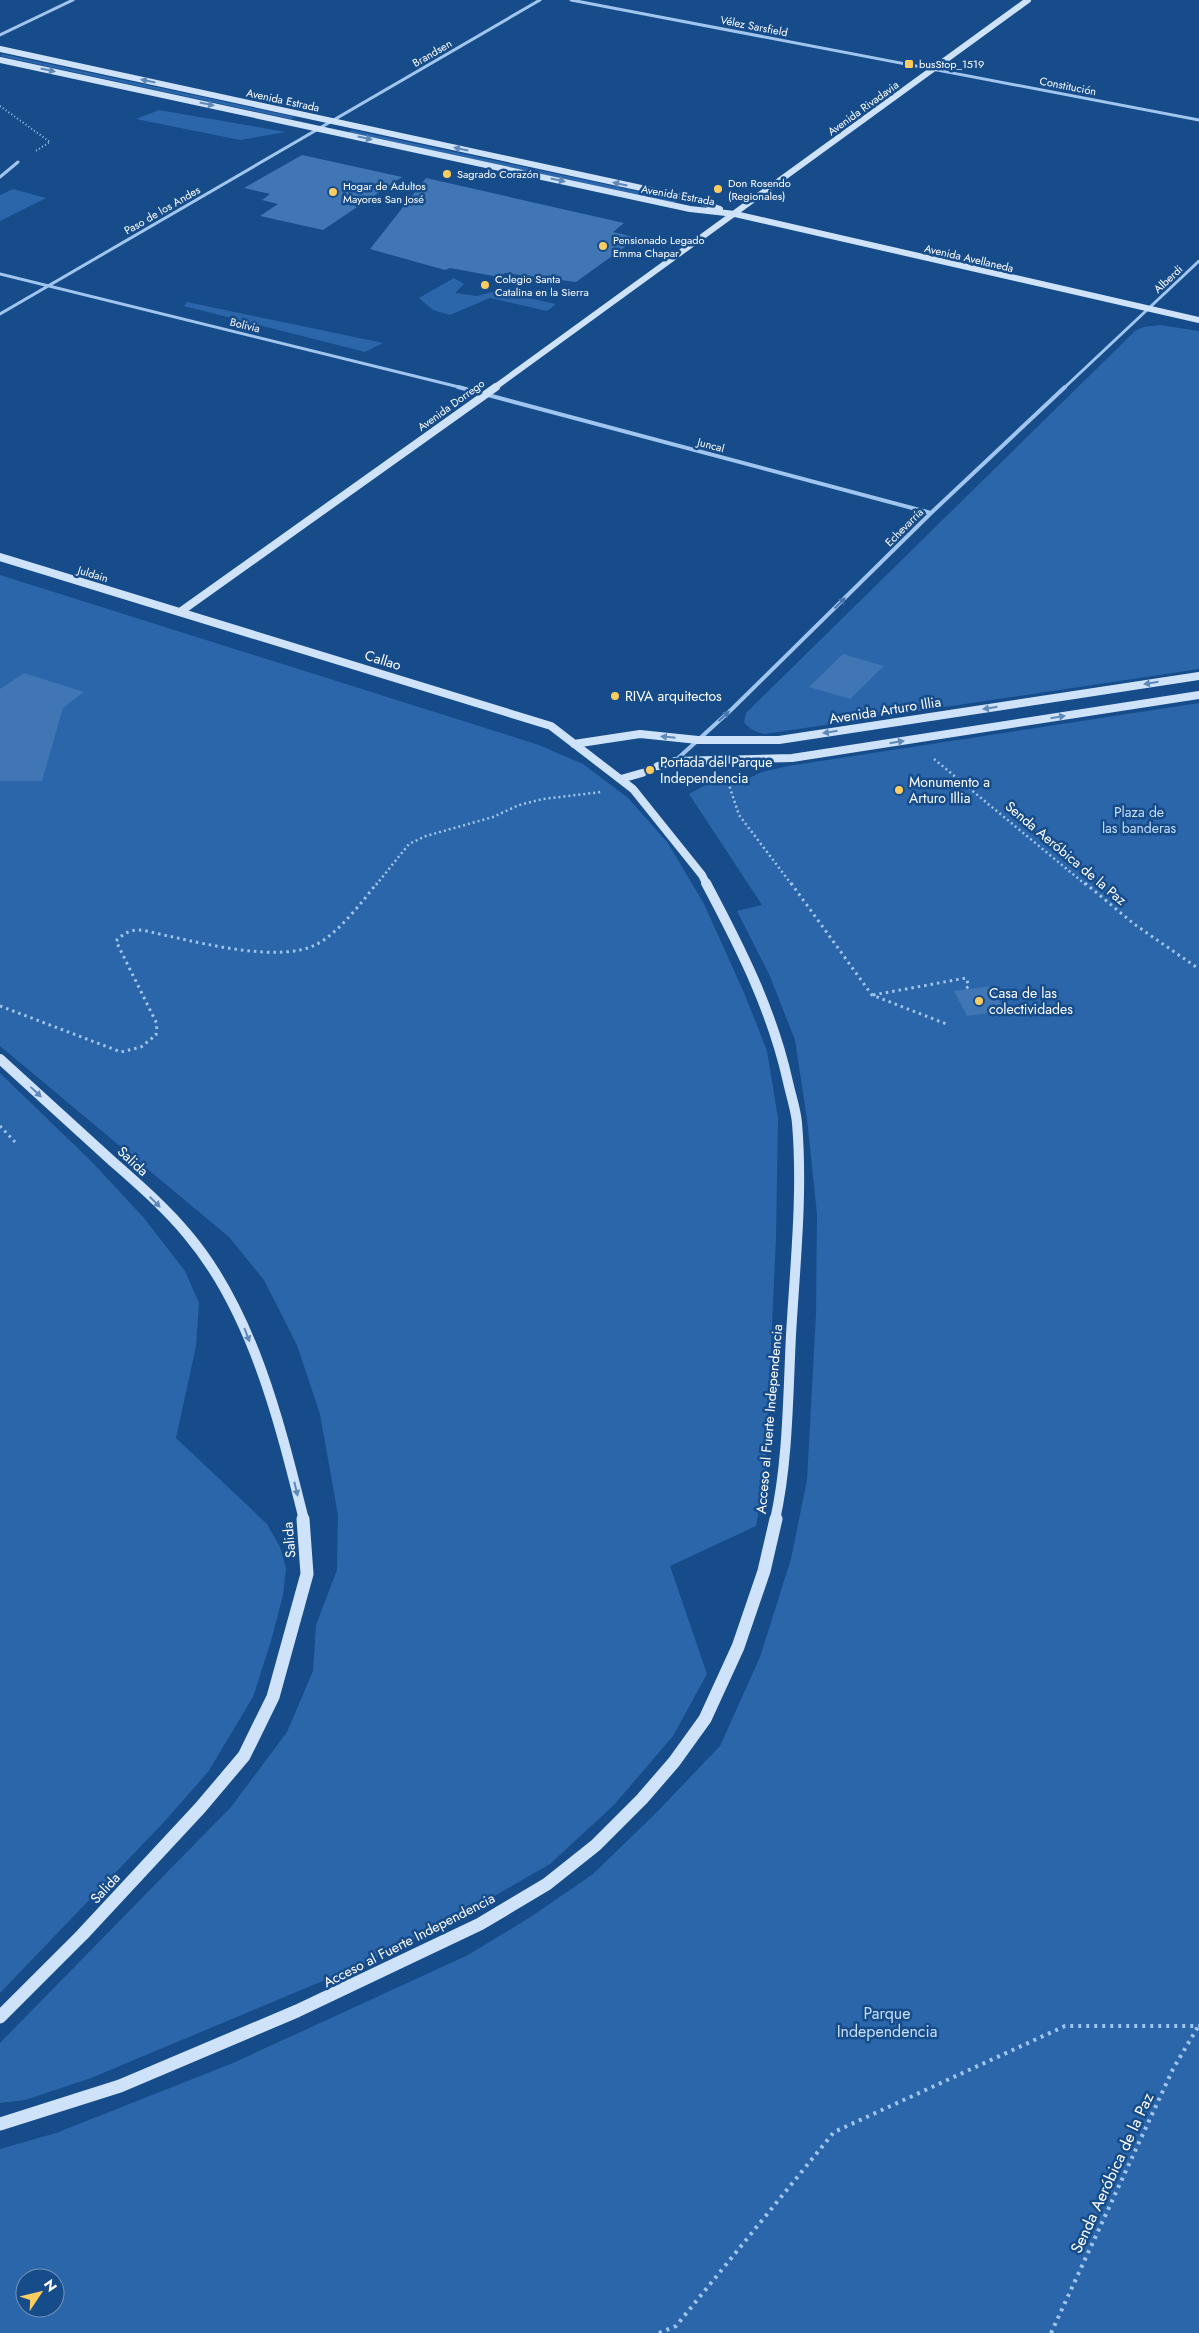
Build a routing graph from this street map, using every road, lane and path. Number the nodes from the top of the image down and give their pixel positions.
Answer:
1 (73, 0) edge
2 (540, 0) edge
3 (571, 0) edge
4 (1028, 0) edge
5 (0, 35) edge
6 (0, 50) edge
7 (0, 60) edge
8 (934, 69) junction
9 (0, 106) edge
10 (1199, 120) edge
11 (332, 121) junction
12 (320, 128) junction
13 (18, 162) joint
14 (0, 177) edge
15 (734, 214) junction
16 (1199, 261) edge
17 (0, 274) edge
18 (49, 286) junction
19 (1148, 309) junction
20 (0, 314) edge
21 (1199, 320) edge
22 (486, 394) junction
23 (931, 513) junction
24 (0, 557) edge
25 (180, 612) junction
26 (1199, 676) edge
27 (1199, 695) edge
28 (698, 740) junction
29 (574, 744) junction
30 (930, 756) dead end
31 (675, 761) junction
32 (658, 766) tunnel mouth
33 (642, 772) tunnel mouth
34 (726, 774) dead end
35 (621, 780) junction
36 (633, 788) junction
37 (1199, 969) edge
38 (964, 990) dead end
39 (872, 995) junction
40 (0, 1006) edge
41 (949, 1025) dead end
42 (0, 1059) edge
43 (0, 1126) edge
44 (15, 1142) dead end
45 (0, 2017) edge
46 (1199, 2025) edge
47 (0, 2124) edge
48 (659, 2333) edge
49 (1051, 2333) edge

1 - 5 street
2 - 11 street, Brandsen
3 - 8 street, Vélez Sarsfield
4 - 8 street, Avenida Rivadavia
11 -> 6 street, Avenida Estrada
7 -> 12 street, Avenida Estrada
8 - 10 street, Constitución
8 - 15 street, Avenida Rivadavia
9 - 13 path
11 - 12 street, Paso de los Andes
15 -> 11 street, Avenida Estrada
12 -> 15 street, Avenida Estrada
12 - 18 street, Paso de los Andes
13 - 14 street
15 - 19 street, Avenida Avellaneda
15 - 22 street, Avenida Dorrego
16 - 19 street, Alberdi
17 - 18 street, Bolivia
18 - 20 street, Paso de los Andes
18 - 22 street, Bolivia
19 - 21 street, Avenida Avellaneda
19 - 23 street, Echevarría
22 - 23 street, Juncal
22 - 25 street, Avenida Dorrego
28 -> 23 street, Echevarría
24 - 25 street, Juldain
25 - 29 street, Callao
26 -> 28 street, Avenida Arturo Illia
31 -> 27 street
28 -> 29 street, Avenida Arturo Illia
28 - 31 street, Echevarría
29 - 35 street, Acceso al Fuerte Independencia
30 - 37 path, Senda Aeróbica de la Paz
31 - 32 street
33 - 35 street
34 - 39 path
35 - 36 street, Acceso al Fuerte Independencia
36 - 40 path
36 - 47 street, Acceso al Fuerte Independencia
38 - 39 path
39 - 41 path
42 -> 45 street, Salida
43 - 44 path
46 - 48 path
46 - 49 path, Senda Aeróbica de la Paz

